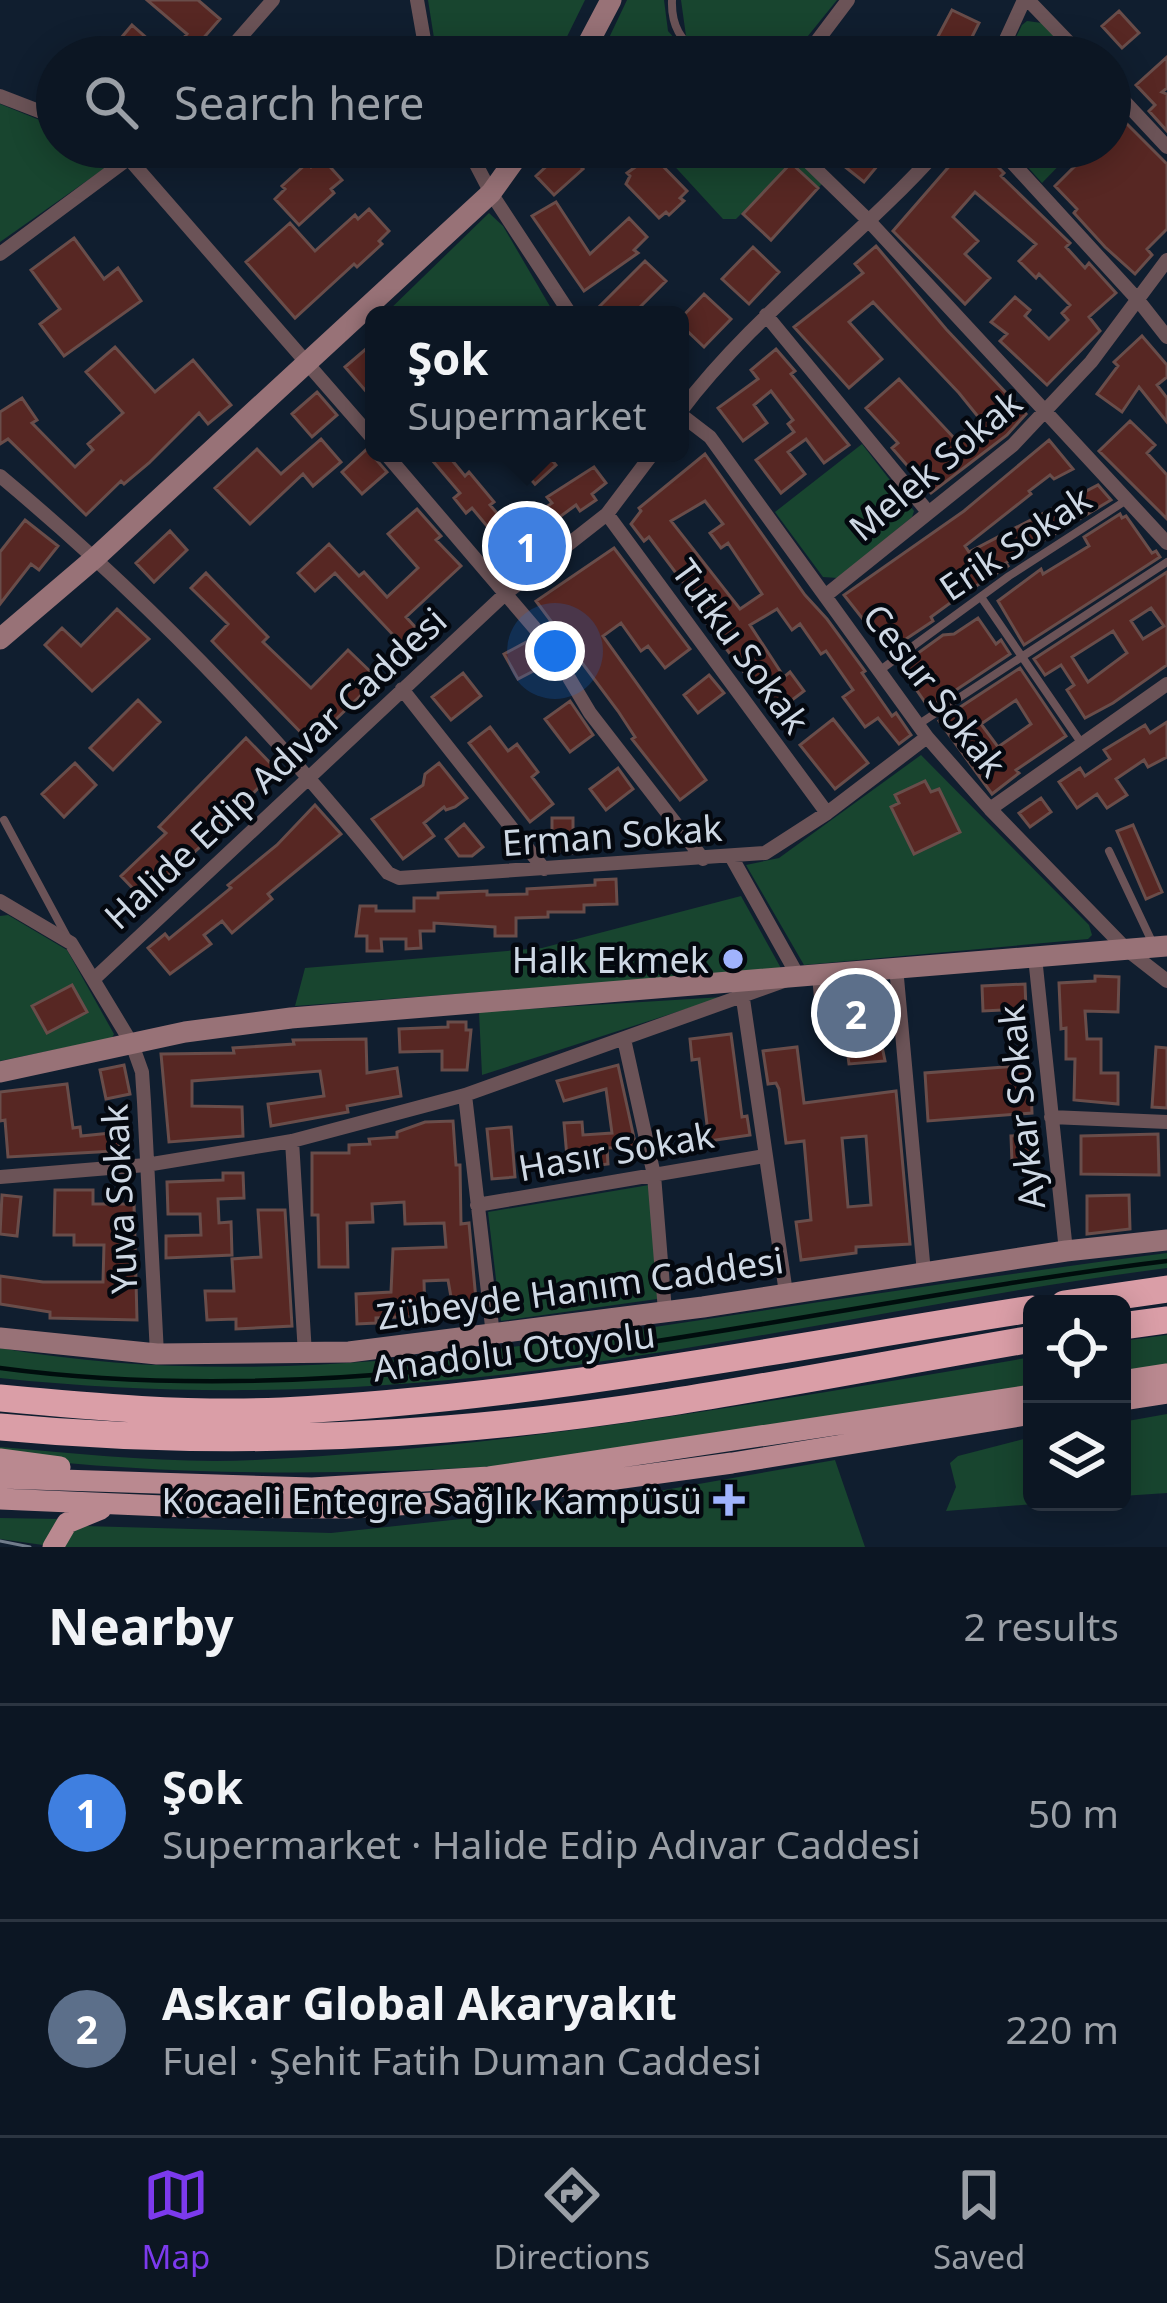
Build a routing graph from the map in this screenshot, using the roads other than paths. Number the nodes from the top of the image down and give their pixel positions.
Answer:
1 (273, 0) edge
2 (417, 0) edge
3 (611, 0) edge
4 (672, 0) edge
5 (848, 0) edge
6 (1026, 0) edge
7 (241, 36) edge
8 (423, 36) edge
9 (591, 36) edge
10 (679, 36) edge
11 (821, 36) edge
12 (1008, 36) edge
13 (1062, 36) edge
14 (0, 96) edge
15 (1131, 108) edge
16 (36, 110) edge
17 (1167, 147) edge
18 (119, 168) edge
19 (137, 168) edge
20 (477, 168) edge
21 (509, 168) edge
22 (815, 168) edge
23 (920, 168) edge
24 (1017, 168) edge
25 (491, 193) junction
26 (868, 220) junction
27 (0, 254) edge
28 (1167, 260) edge
29 (1138, 300) junction
30 (369, 306) edge
31 (566, 306) edge
32 (365, 309) edge
33 (766, 315) junction
34 (1167, 337) edge
35 (308, 362) junction
36 (689, 403) edge
37 (1044, 412) junction
38 (689, 420) edge
39 (365, 429) edge
40 (393, 462) edge
41 (646, 462) edge
42 (0, 476) edge
43 (1125, 501) junction
44 (928, 512) junction
45 (607, 514) junction
46 (1167, 542) edge
47 (95, 558) junction
48 (1167, 562) edge
49 (505, 594) junction
50 (825, 596) junction
51 (981, 597) junction
52 (0, 639) edge
53 (1022, 656) junction
54 (878, 672) junction
55 (402, 688) junction
56 (1166, 688) edge
57 (922, 731) junction
58 (1082, 744) junction
59 (310, 777) junction
60 (990, 809) junction
61 (827, 813) junction
62 (4, 820) dead end
63 (1109, 851) dead end
64 (732, 858) junction
65 (704, 859) junction
66 (544, 869) junction
67 (0, 901) edge
68 (70, 944) junction
69 (1161, 947) edge
70 (1126, 950) junction
71 (1035, 957) junction
72 (887, 968) junction
73 (807, 976) junction
74 (94, 979) junction
75 (1167, 981) edge
76 (743, 999) junction
77 (874, 1004) dead end
78 (837, 1007) dead end
79 (625, 1039) junction
80 (133, 1043) junction
81 (0, 1072) edge
82 (465, 1095) junction
83 (1052, 1117) junction
84 (1167, 1122) edge
85 (292, 1141) junction
86 (765, 1156) junction
87 (146, 1166) junction
88 (654, 1175) junction
89 (0, 1177) edge
90 (477, 1205) junction
91 (1167, 1240) edge
92 (1066, 1251) junction
93 (925, 1273) junction
94 (1167, 1289) edge
95 (786, 1293) junction
96 (1126, 1295) edge
97 (1023, 1311) edge
98 (665, 1312) junction
99 (1167, 1320) edge
100 (1131, 1325) edge
101 (493, 1336) junction
102 (0, 1338) edge
103 (1023, 1341) edge
104 (157, 1354) junction
105 (305, 1354) junction
106 (1167, 1374) edge
107 (1131, 1380) edge
108 (1167, 1393) edge
109 (1023, 1395) edge
110 (0, 1398) edge
111 (1131, 1399) edge
112 (1023, 1415) edge
113 (0, 1427) edge
114 (0, 1459) edge
115 (0, 1478) edge
116 (312, 1488) junction
117 (36, 1489) junction
118 (0, 1499) edge
119 (141, 1505) junction
120 (53, 1547) edge

1 - 7 street
2 - 8 street
3 - 9 street
4 - 10 lane
5 - 11 street
6 - 12 street
6 - 13 street
14 - 16 street
15 - 17 street
18 - 27 street
19 - 35 street
20 - 25 street
21 - 25 street
22 - 26 street
23 - 26 street
24 - 29 street
25 - 30 street
25 - 31 street
26 - 33 street
26 - 37 street
28 - 29 street, Melek Sokak
29 - 34 street
29 - 37 street, Melek Sokak
32 - 35 street
33 - 36 street
33 - 44 street
35 - 39 street
35 - 47 street
37 - 43 street
37 - 44 street, Melek Sokak
38 - 50 street, Cesur Sokak
40 - 49 street
41 - 45 street, Halide Edip Adıvar Caddesi
42 - 47 street
43 - 46 street
43 - 51 lane, Erik Sokak
44 - 50 street, Melek Sokak
45 - 49 street, Halide Edip Adıvar Caddesi
45 - 61 street, Tutku Sokak
47 - 52 street
47 - 59 street
48 - 53 lane
49 - 55 street, Halide Edip Adıvar Caddesi
49 - 65 street
50 - 54 street, Cesur Sokak
51 - 53 lane
51 - 54 lane, Erik Sokak
53 - 57 lane
53 - 58 lane
54 - 57 street, Cesur Sokak
55 - 59 street, Halide Edip Adıvar Caddesi
55 - 66 street
56 - 58 street
57 - 60 street, Cesur Sokak
57 - 61 street, Erman Sokak
58 - 60 street
59 - 66 street, Erman Sokak
59 - 74 street, Halide Edip Adıvar Caddesi
60 - 70 street, Cesur Sokak
61 - 64 street, Erman Sokak
62 - 68 lane
63 - 69 lane
64 - 65 street, Erman Sokak
64 - 73 street
65 - 66 street, Erman Sokak
67 - 68 street
68 - 74 street
69 - 70 street
70 - 71 street
70 - 75 street, Cesur Sokak
71 - 72 street
71 - 83 street, Aykar Sokak
72 - 73 street
72 - 77 lane
72 - 93 street
73 - 76 street
73 - 78 lane
73 - 80 street
74 - 80 street
76 - 79 street
76 - 86 street
79 - 82 street
79 - 88 street
80 - 81 street
80 - 87 street, Yuva Sokak
82 - 85 street
82 - 90 street
83 - 84 street
83 - 92 street, Aykar Sokak
85 - 87 street
85 - 105 street
86 - 88 street, Hasır Sokak
86 - 95 street
87 - 89 street
87 - 104 street, Yuva Sokak
88 - 90 street, Hasır Sokak
88 - 98 street
90 - 101 street
91 - 92 street, Zübeyde Hanım Caddesi
92 - 93 street, Zübeyde Hanım Caddesi
93 - 95 street, Zübeyde Hanım Caddesi
94 - 96 highway
95 - 98 street, Zübeyde Hanım Caddesi
97 - 110 highway, Anadolu Otoyolu
98 - 101 street, Zübeyde Hanım Caddesi
99 - 100 highway
101 - 105 street, Zübeyde Hanım Caddesi
102 - 104 street, Zübeyde Hanım Caddesi
103 - 113 highway, Anadolu Otoyolu
104 - 105 street, Zübeyde Hanım Caddesi
106 - 107 main road
108 - 111 main road
109 - 116 main road
112 - 119 main road
114 - 116 main road
115 - 117 main road
116 - 117 main road
117 - 118 main road
117 - 119 main road
119 - 120 main road

